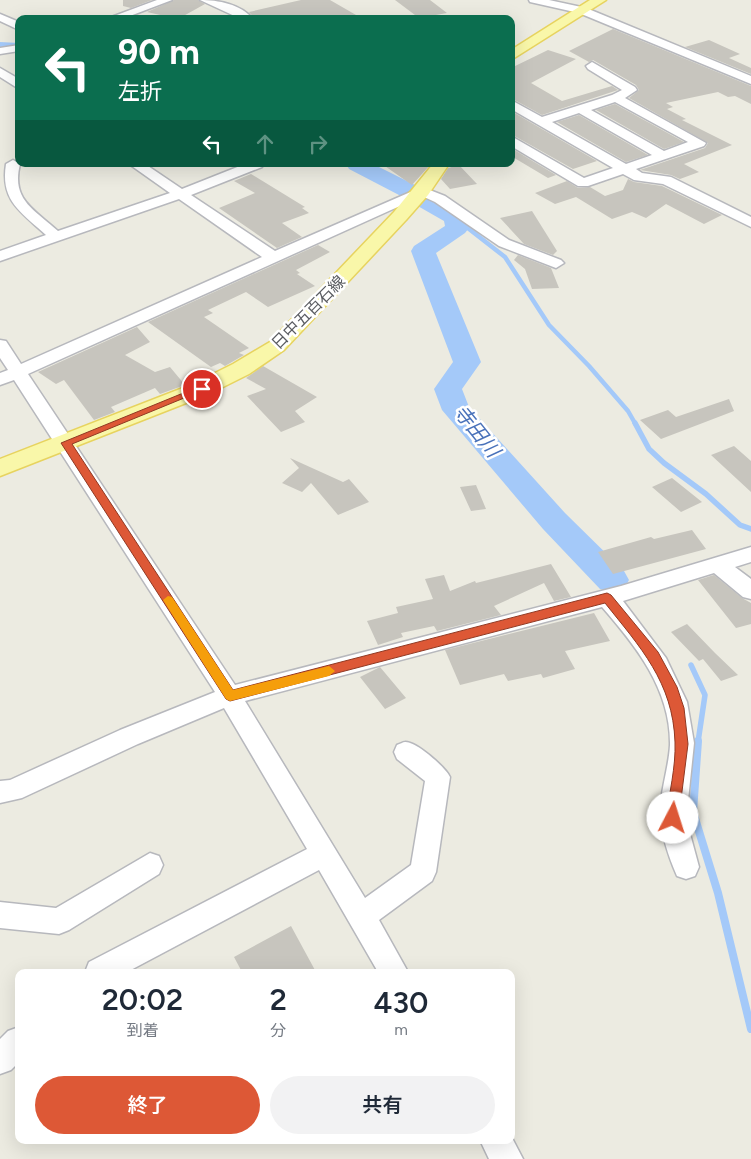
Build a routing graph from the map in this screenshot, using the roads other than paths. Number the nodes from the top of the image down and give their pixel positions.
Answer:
1 (167, 0) edge
2 (205, 0) edge
3 (534, 0) edge
4 (599, 0) edge
5 (582, 10) junction
6 (123, 15) edge
7 (243, 15) edge
8 (0, 17) edge
9 (15, 25) edge
10 (15, 49) edge
11 (0, 51) edge
12 (515, 53) edge
13 (592, 66) dead end
14 (0, 72) edge
15 (751, 80) edge
16 (15, 82) edge
17 (616, 98) junction
18 (515, 106) edge
19 (580, 109) junction
20 (536, 118) junction
21 (515, 120) edge
22 (515, 142) edge
23 (662, 155) junction
24 (13, 164) dead end
25 (140, 167) edge
26 (249, 167) edge
27 (439, 167) edge
28 (624, 168) junction
29 (422, 191) junction
30 (181, 194) junction
31 (751, 223) edge
32 (56, 237) junction
33 (0, 256) edge
34 (273, 257) junction
35 (556, 263) dead end
36 (0, 345) edge
37 (10, 377) edge
38 (66, 443) junction
39 (0, 468) edge
40 (751, 554) edge
41 (717, 564) junction
42 (751, 591) edge
43 (607, 598) junction
44 (230, 696) junction
45 (406, 752) dead end
46 (0, 792) edge
47 (322, 854) junction
48 (150, 866) dead end
49 (686, 867) dead end
50 (0, 915) edge
51 (360, 917) junction
52 (105, 969) edge
53 (392, 969) edge
54 (15, 1046) edge
55 (0, 1059) edge
56 (498, 1144) edge
57 (507, 1159) edge

1 - 6 street
2 - 7 street
3 - 5 street
4 - 5 main road
5 - 12 main road
5 - 15 street
8 - 9 street
10 - 11 street
13 - 17 street
14 - 16 street
17 - 19 street
17 - 23 street
18 - 20 street
19 - 20 street
19 - 23 street
20 - 21 street
20 - 28 street
22 - 28 street
23 - 28 street
24 - 32 street
25 - 30 street
26 - 30 street
27 - 29 main road, 日中五百石線
28 - 31 street
29 - 34 street
29 - 35 street
29 - 38 main road, 日中五百石線
30 - 32 street
30 - 34 street
32 - 33 street
34 - 37 street
36 - 37 street
37 - 38 street
38 - 39 main road, 日中五百石線
38 - 44 street
40 - 41 street
41 - 42 street
41 - 43 street
43 - 44 street
43 - 49 street
44 - 46 street
44 - 47 street
45 - 51 street
47 - 51 street
47 - 52 street
48 - 50 street
51 - 53 street
54 - 55 street
56 - 57 street

